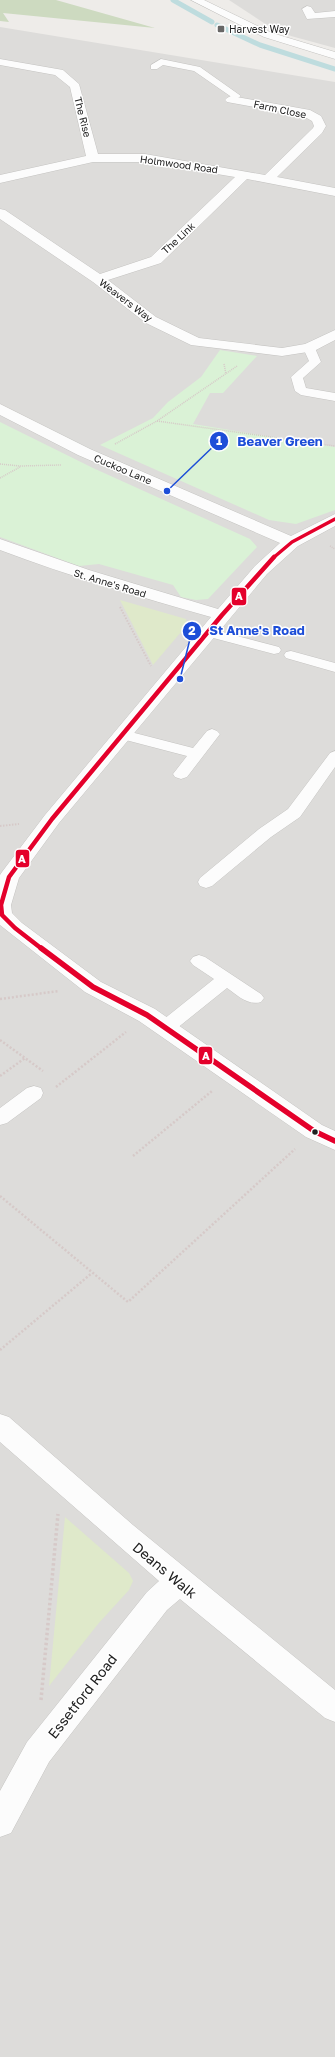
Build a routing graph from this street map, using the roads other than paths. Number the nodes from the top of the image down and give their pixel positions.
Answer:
1 (196, 0) edge
2 (335, 14) edge
3 (310, 17) dead end
4 (335, 56) edge
5 (0, 62) edge
6 (154, 67) dead end
7 (233, 99) joint
8 (93, 158) junction
9 (245, 174) junction
10 (0, 179) edge
11 (267, 180) junction
12 (335, 192) edge
13 (0, 213) edge
14 (98, 279) junction
15 (335, 334) edge
16 (309, 348) junction
17 (335, 397) edge
18 (0, 409) edge
19 (335, 519) edge
20 (292, 542) junction
21 (0, 544) edge
22 (222, 616) junction
23 (207, 632) junction
24 (274, 650) dead end
25 (291, 655) dead end
26 (335, 668) edge
27 (212, 734) dead end
28 (123, 735) junction
29 (197, 754) junction
30 (335, 756) edge
31 (181, 774) dead end
32 (206, 882) dead end
33 (0, 905) edge
34 (8, 929) edge
35 (199, 961) dead end
36 (226, 979) junction
37 (255, 998) dead end
38 (165, 1028) junction
39 (43, 1092) road end
40 (0, 1118) edge
41 (335, 1141) edge
42 (0, 1425) edge
43 (178, 1582) junction
44 (335, 1708) edge
45 (0, 1822) edge

1 - 4 street
2 - 3 street
5 - 8 street, The Rise
6 - 7 lane
7 - 11 street, Farm Close
8 - 9 street, Holmwood Road
8 - 10 street, Holmwood Road
9 - 11 street, Holmwood Road
9 - 14 street, The Link
11 - 12 street, Holmwood Road
13 - 14 street, Weavers Way
14 - 16 street, Weavers Way
15 - 16 street, Weavers Way
16 - 17 lane
18 - 20 street, Cuckoo Lane
19 - 20 street
20 - 22 street
21 - 22 street, St. Anne's Road
22 - 23 street
23 - 24 lane
23 - 28 street
25 - 26 lane
27 - 29 lane
28 - 29 lane
28 - 33 street
29 - 31 lane
30 - 32 lane
33 - 34 street
34 - 38 street
35 - 36 lane
36 - 37 lane
36 - 38 lane
38 - 41 street
39 - 40 lane
42 - 43 street, Deans Walk
43 - 44 street, Deans Walk
43 - 45 street, Essetford Road

